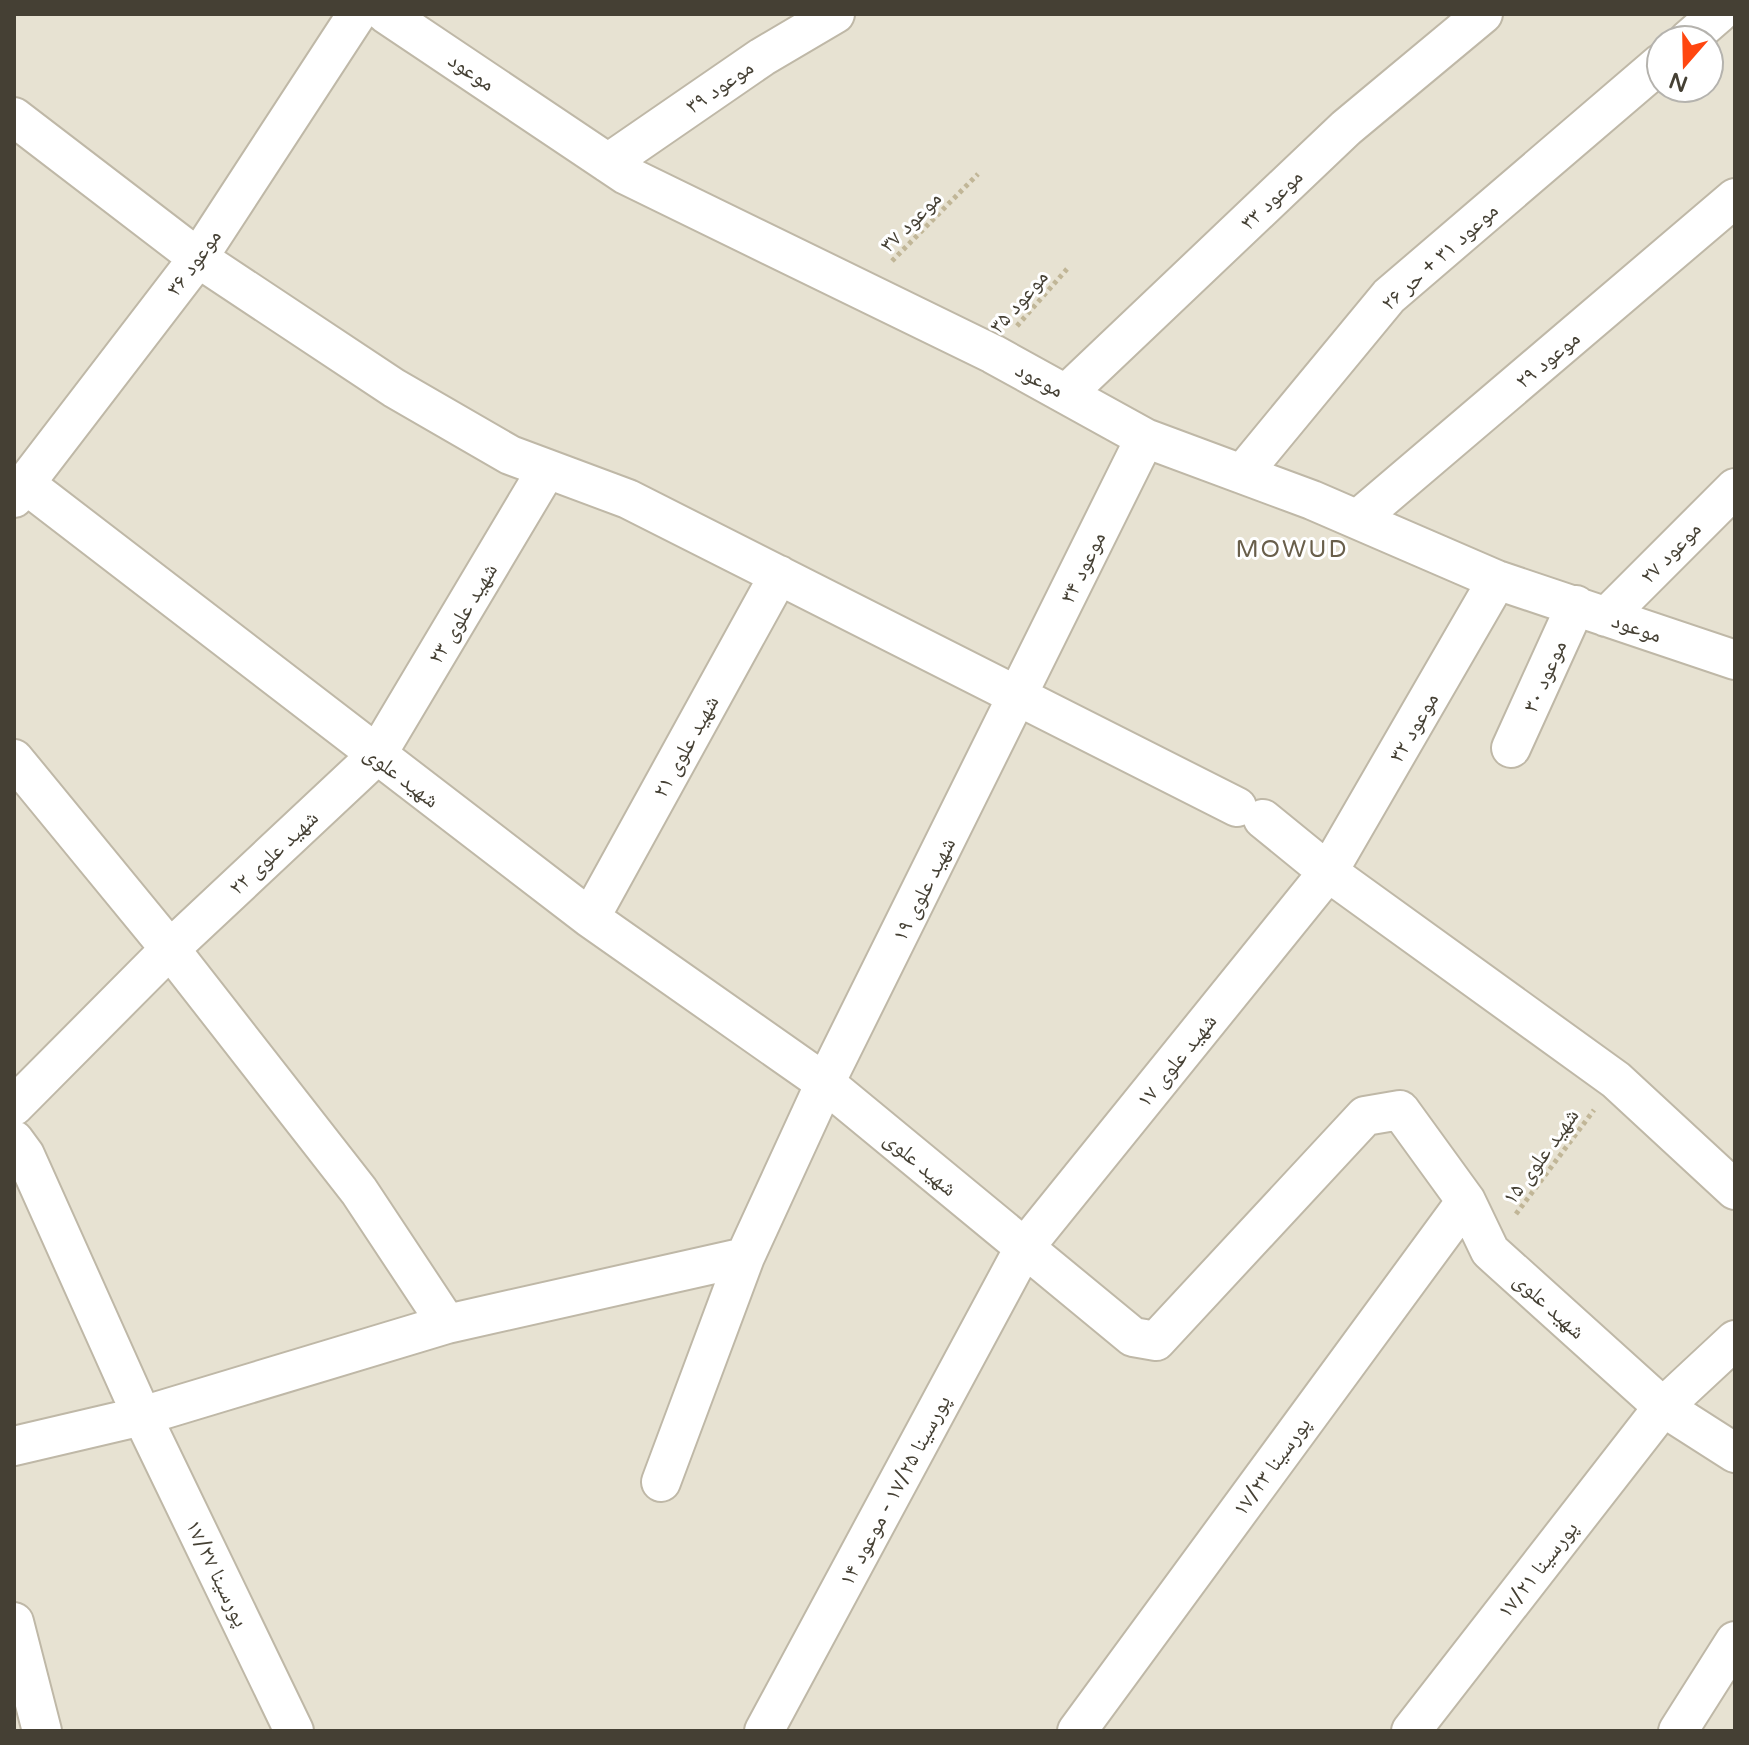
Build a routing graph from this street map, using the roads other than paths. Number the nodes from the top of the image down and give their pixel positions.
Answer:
1 (357, 14) edge
2 (386, 14) edge
3 (835, 14) edge
4 (1483, 14) edge
5 (1645, 77) edge
6 (14, 117) edge
7 (608, 163) junction
8 (1735, 198) edge
9 (198, 258) junction
10 (1067, 393) junction
11 (1145, 438) junction
12 (547, 469) junction
13 (1242, 474) junction
14 (1735, 488) edge
15 (19, 491) edge
16 (1358, 519) junction
17 (779, 575) junction
18 (1497, 580) junction
19 (1591, 611) junction
20 (1735, 660) edge
21 (1020, 695) junction
22 (1511, 748) dead end
23 (376, 756) junction
24 (14, 759) edge
25 (1328, 872) junction
26 (590, 918) junction
27 (170, 949) junction
28 (825, 1083) junction
29 (14, 1106) edge
30 (14, 1140) edge
31 (1735, 1190) edge
32 (1466, 1201) junction
33 (1024, 1248) junction
34 (745, 1257) junction
35 (447, 1324) junction
36 (1735, 1340) edge
37 (1663, 1407) junction
38 (142, 1416) junction
39 (14, 1446) edge
40 (1735, 1453) edge
41 (661, 1482) dead end
42 (14, 1622) edge
43 (1735, 1641) edge
44 (42, 1731) edge
45 (294, 1731) edge
46 (764, 1731) edge
47 (1077, 1731) edge
48 (1411, 1731) edge
49 (1678, 1731) edge

1 - 9 street, موعود ۳۶
2 - 7 street, موعود
3 - 7 street, موعود ۳۹
4 - 10 street, موعود ۳۳
5 - 13 street, موعود ۳۱ + حر ۲۶
6 - 9 street
7 - 10 street, موعود
8 - 16 street, موعود ۲۹
9 - 12 street
9 - 15 street, موعود ۳۶
10 - 11 street, موعود
11 - 13 street, موعود
11 - 21 street, موعود ۳۴
12 - 17 street
12 - 23 street, شهید علوی ۲۳
13 - 16 street, موعود
14 - 19 street, موعود ۲۷
15 - 23 street, شهید علوی
16 - 18 street, موعود
17 - 21 street
17 - 26 street, شهید علوی ۲۱
18 - 19 street, موعود
18 - 25 street, موعود ۳۲
19 - 20 street, موعود
19 - 22 street, موعود ۳۰
21 - 25 street
21 - 28 street, شهید علوی ۱۹
23 - 26 street, شهید علوی
23 - 27 street, شهید علوی ۲۲
24 - 27 street
25 - 31 street
25 - 33 street, شهید علوی ۱۷
26 - 28 street, شهید علوی
27 - 29 street, شهید علوی ۲۲
27 - 35 street
28 - 33 street, شهید علوی
28 - 34 street, شهید علوی ۱۹
30 - 38 street, پورسینا ۱۷/۲۷
32 - 33 street, شهید علوی
32 - 37 street, شهید علوی
32 - 47 street, پورسینا ۱۷/۲۳
33 - 46 street, پورسینا ۱۷/۲۵ - موعود ۱۴
34 - 35 street
34 - 41 street, شهید علوی ۱۹
35 - 38 street
36 - 37 street, پورسینا ۱۷/۲۱
37 - 40 street, شهید علوی
37 - 48 street, پورسینا ۱۷/۲۱
38 - 39 street
38 - 45 street, پورسینا ۱۷/۲۷
42 - 44 street
43 - 49 street

